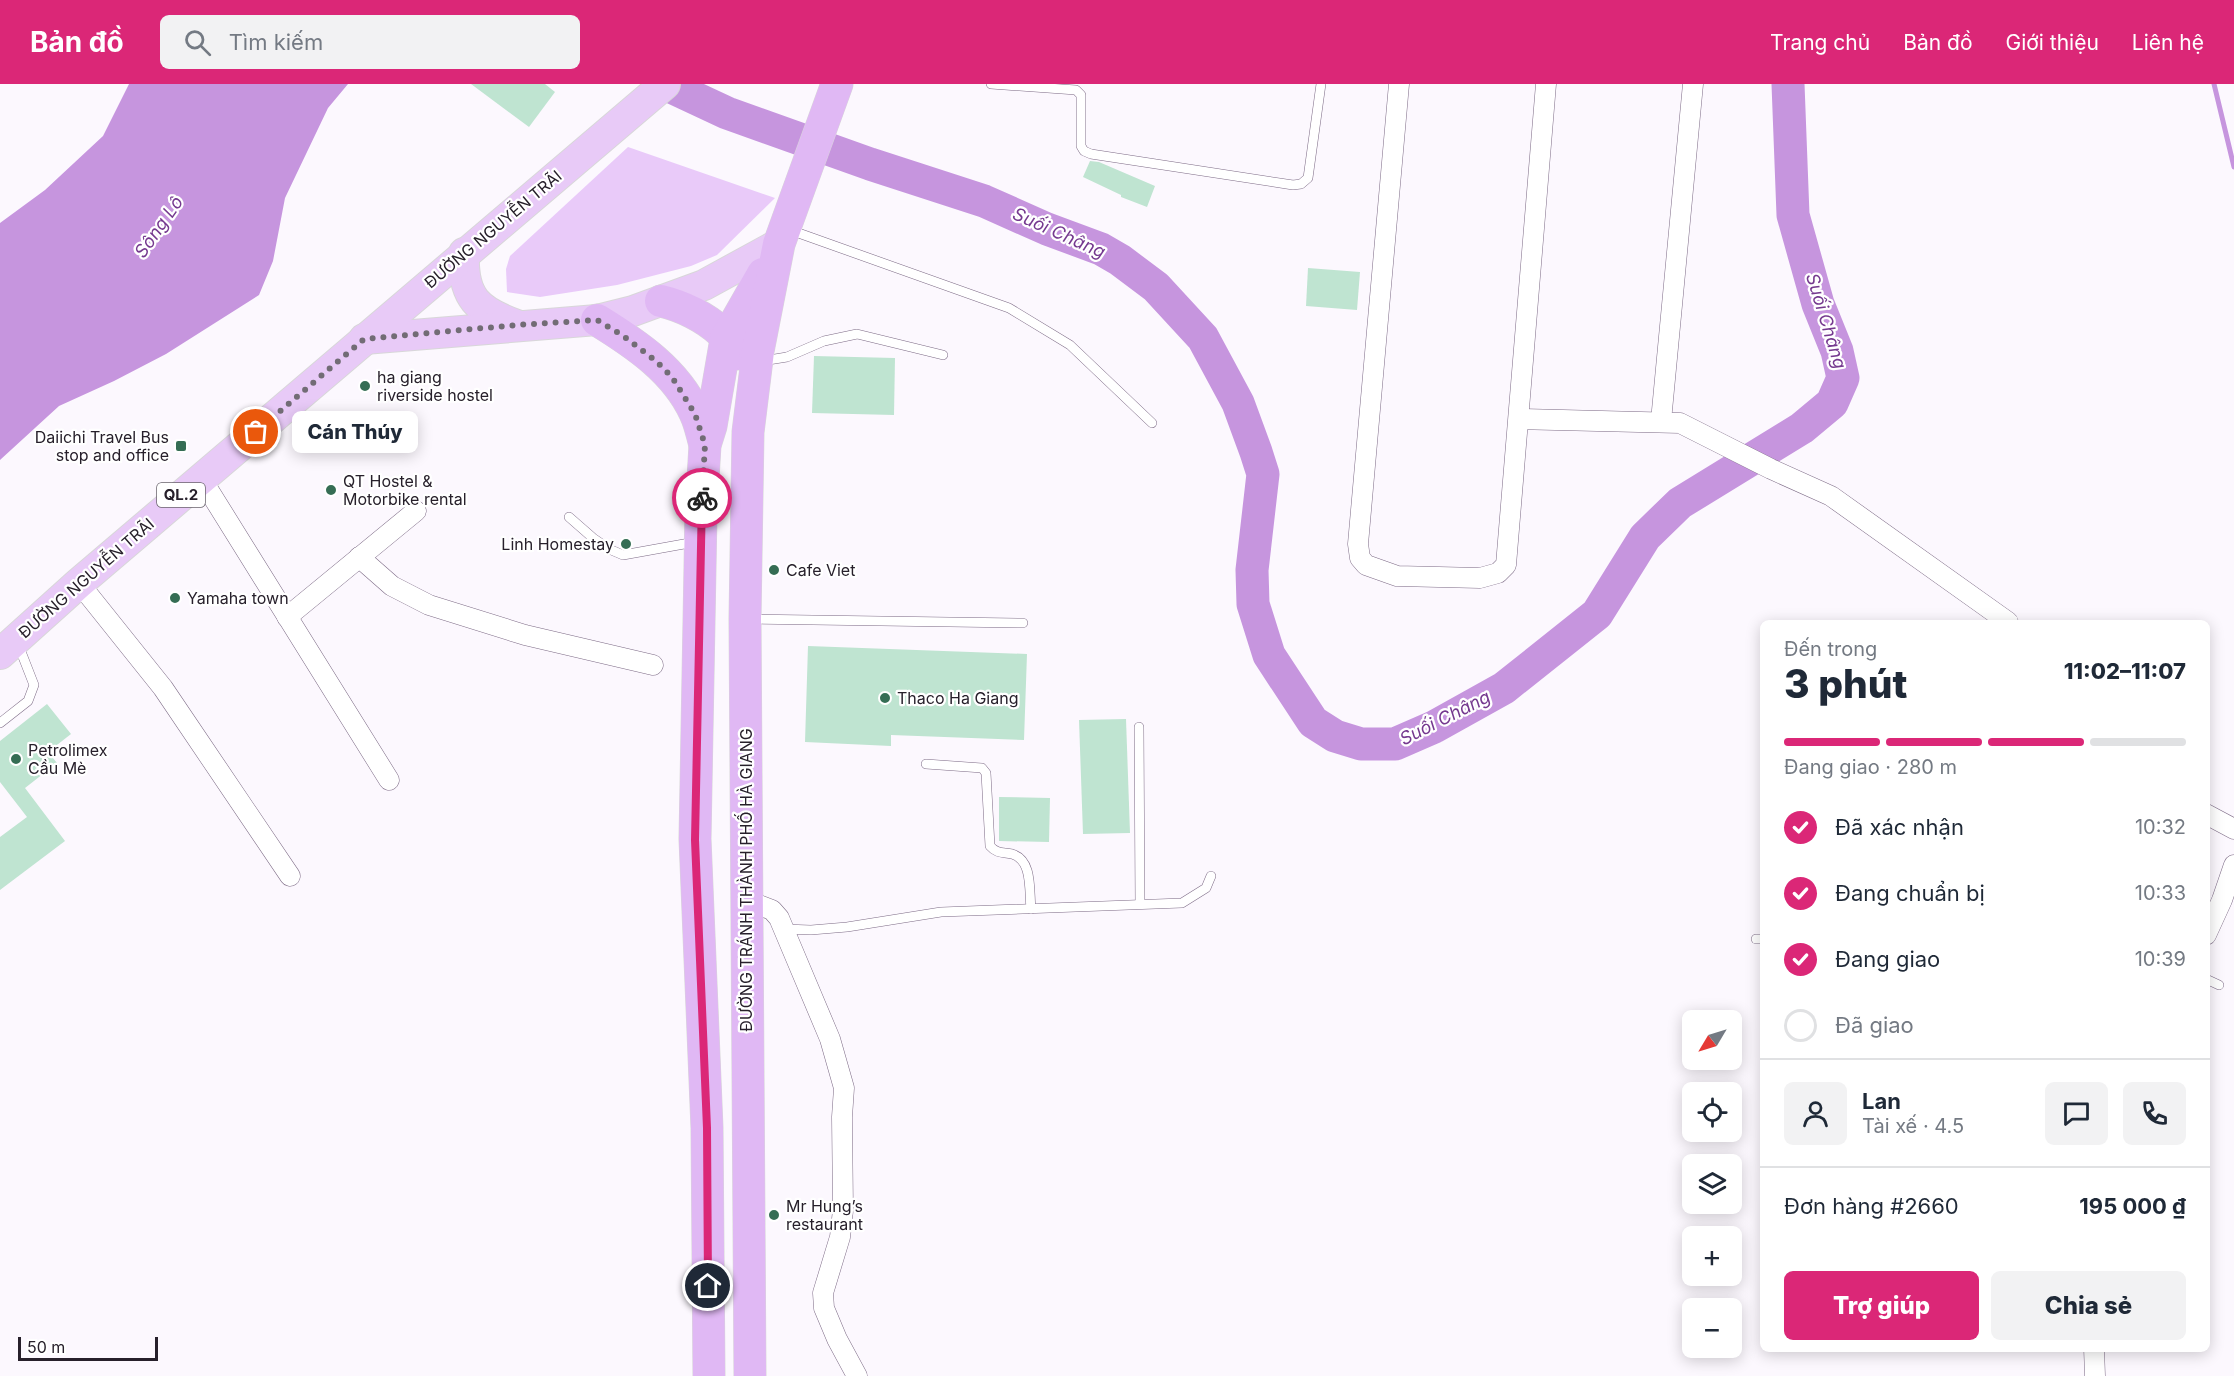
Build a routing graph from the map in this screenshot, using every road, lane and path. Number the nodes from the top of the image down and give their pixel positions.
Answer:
1 (665, 84) edge
2 (837, 84) edge
3 (991, 84) edge
4 (1322, 84) edge
5 (1399, 84) edge
6 (1546, 84) edge
7 (1693, 84) edge
8 (784, 229) junction
9 (464, 253) junction
10 (661, 301) junction
11 (597, 320) junction
12 (517, 325) junction
13 (364, 339) junction
14 (726, 339) junction
15 (943, 355) dead end
16 (755, 374) junction
17 (1519, 419) junction
18 (1661, 421) junction
19 (1152, 423) dead end
20 (705, 445) junction
21 (201, 478) junction
22 (416, 511) dead end
23 (569, 517) dead end
24 (700, 541) junction
25 (359, 557) junction
26 (79, 583) junction
27 (287, 616) junction
28 (745, 619) junction
29 (2005, 620) edge
30 (1023, 623) dead end
31 (8, 647) edge
32 (653, 665) dead end
33 (0, 723) edge
34 (1139, 727) dead end
35 (926, 764) dead end
36 (389, 780) dead end
37 (2210, 816) edge
38 (2234, 829) edge
39 (2234, 865) edge
40 (290, 876) dead end
41 (1211, 876) dead end
42 (698, 896) junction
43 (746, 900) junction
44 (1140, 904) junction
45 (1031, 909) junction
46 (2210, 926) edge
47 (784, 929) junction
48 (2210, 981) edge
49 (2219, 985) dead end
50 (2094, 1352) edge
51 (709, 1376) edge
52 (750, 1376) edge
53 (857, 1376) edge
54 (2095, 1376) edge

1 - 9 main road, ĐƯỜNG NGUYỄN TRÃI / QL.2
2 - 8 highway
3 - 4 lane
5 - 17 street
6 - 17 street
7 - 18 street
8 - 10 main road
8 - 14 highway
8 - 16 highway, ĐƯỜNG TRÁNH THÀNH PHỐ HÀ GIANG
8 - 19 lane
9 - 12 main road
9 - 13 main road, ĐƯỜNG NGUYỄN TRÃI / QL.2
10 - 11 main road
10 - 14 highway
11 - 12 main road
11 - 20 highway
12 - 13 main road
13 - 21 main road, ĐƯỜNG NGUYỄN TRÃI / QL.2
14 - 16 highway
14 - 20 highway
15 - 16 lane
16 - 28 highway, ĐƯỜNG TRÁNH THÀNH PHỐ HÀ GIANG
17 - 18 street
18 - 29 street
20 - 24 highway
21 - 26 main road, ĐƯỜNG NGUYỄN TRÃI / QL.2
21 - 27 street
22 - 25 street
23 - 24 lane
24 - 42 highway
25 - 27 street
25 - 32 street
26 - 31 main road, ĐƯỜNG NGUYỄN TRÃI / QL.2
26 - 40 street
27 - 36 street
28 - 30 lane
28 - 43 highway, ĐƯỜNG TRÁNH THÀNH PHỐ HÀ GIANG
31 - 33 lane
34 - 44 lane
35 - 45 lane
37 - 38 street
39 - 46 street
41 - 44 lane
42 - 43 highway
42 - 51 highway
43 - 47 street
43 - 52 highway, ĐƯỜNG TRÁNH THÀNH PHỐ HÀ GIANG
44 - 45 lane
45 - 47 lane
47 - 53 street
48 - 49 lane
50 - 54 street

